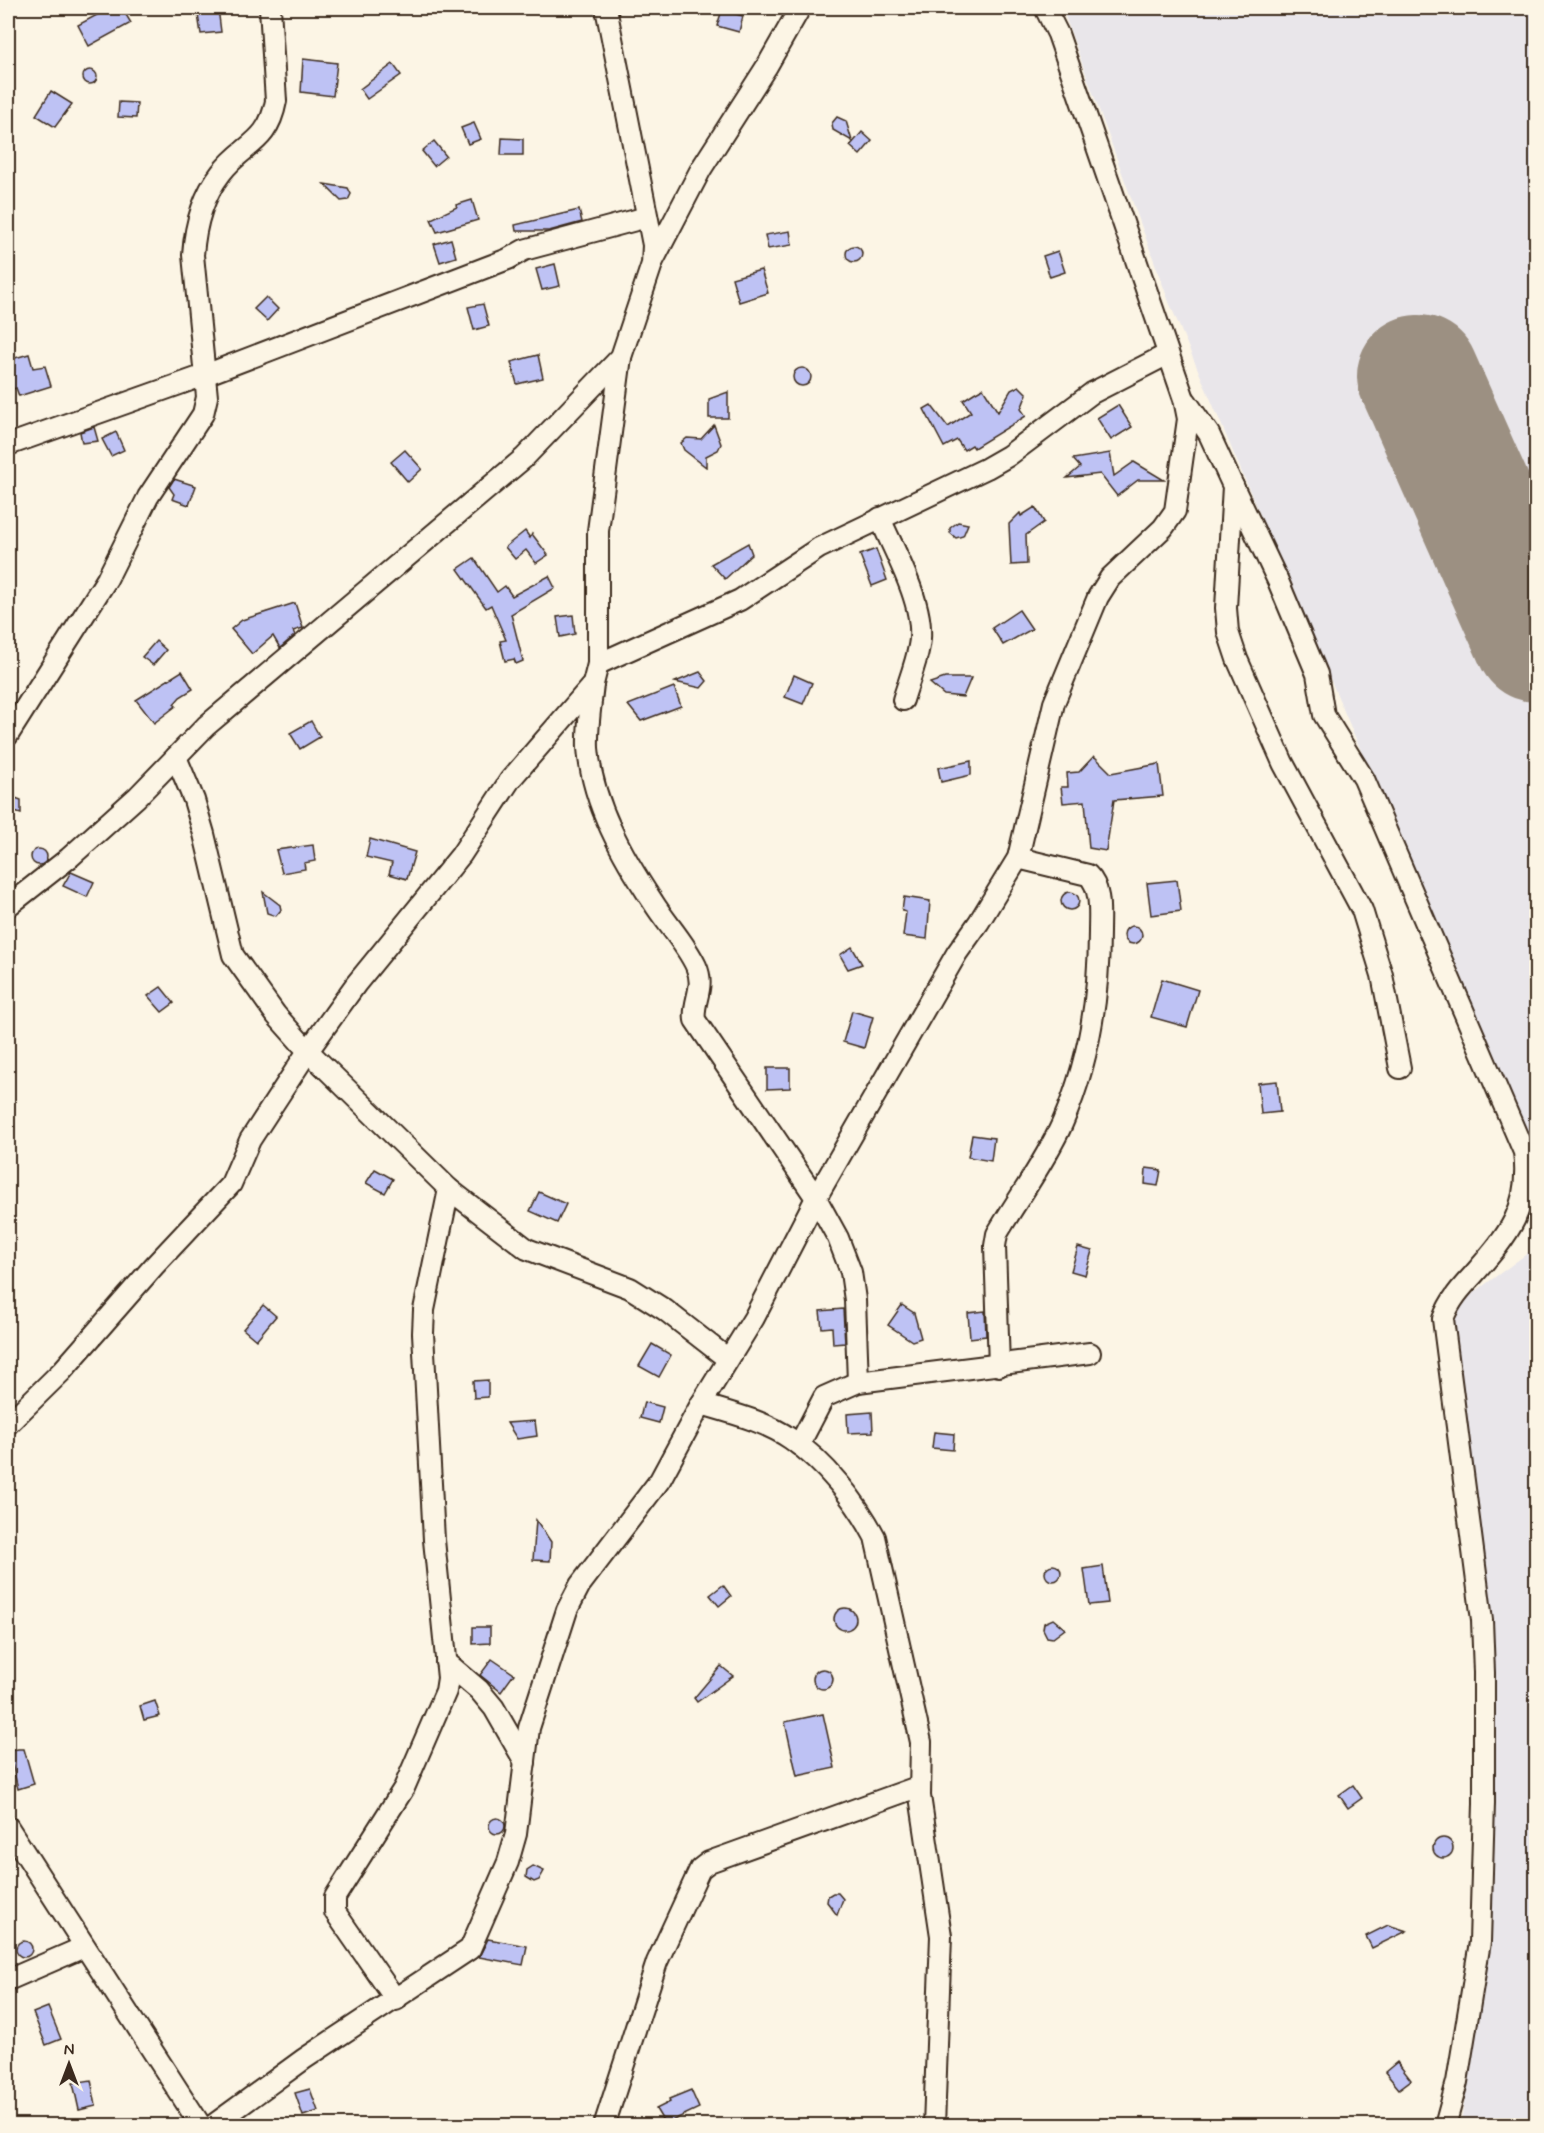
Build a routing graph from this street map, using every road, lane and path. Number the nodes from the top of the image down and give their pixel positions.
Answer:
1 (270, 8) edge
2 (606, 8) edge
3 (800, 8) edge
4 (1045, 8) edge
5 (647, 217) junction
6 (652, 264) junction
7 (1168, 354) junction
8 (621, 357) junction
9 (205, 375) junction
10 (1184, 399) junction
11 (8, 446) edge
12 (1233, 486) junction
13 (880, 518) junction
14 (598, 664) junction
15 (593, 684) junction
16 (903, 700) dead end
17 (8, 735) edge
18 (176, 756) junction
19 (1018, 858) junction
20 (8, 906) edge
21 (308, 1051) junction
22 (1400, 1068) dead end
23 (449, 1189) junction
24 (816, 1198) junction
25 (1090, 1353) dead end
26 (729, 1359) junction
27 (999, 1366) junction
28 (858, 1382) junction
29 (701, 1404) junction
30 (8, 1424) edge
31 (799, 1445) junction
32 (446, 1662) junction
33 (525, 1762) junction
34 (920, 1786) junction
35 (8, 1827) edge
36 (84, 1947) junction
37 (8, 1980) edge
38 (396, 2000) junction
39 (201, 2126) edge
40 (212, 2126) edge
41 (604, 2126) edge
42 (933, 2126) edge
43 (1445, 2126) edge

1 - 9 street
2 - 5 street
3 - 6 street
4 - 7 street
5 - 6 street
5 - 9 street
6 - 8 street
7 - 10 street
7 - 13 street
8 - 14 street
8 - 18 street
9 - 11 street
9 - 17 street
10 - 12 street
10 - 19 street
12 - 22 street
12 - 43 street
13 - 14 street
13 - 16 street
14 - 15 street
15 - 21 street
15 - 24 street
18 - 20 street
18 - 21 street
19 - 24 street
19 - 27 street
21 - 23 street
21 - 30 street
23 - 26 street
23 - 32 street
24 - 26 street
24 - 28 street
25 - 27 street
26 - 29 street
27 - 28 street
28 - 31 street
29 - 31 street
29 - 33 street
31 - 34 street
32 - 33 street
32 - 38 street
33 - 38 street
34 - 41 street
34 - 42 street
35 - 36 street
36 - 37 street
36 - 39 street
38 - 40 street

